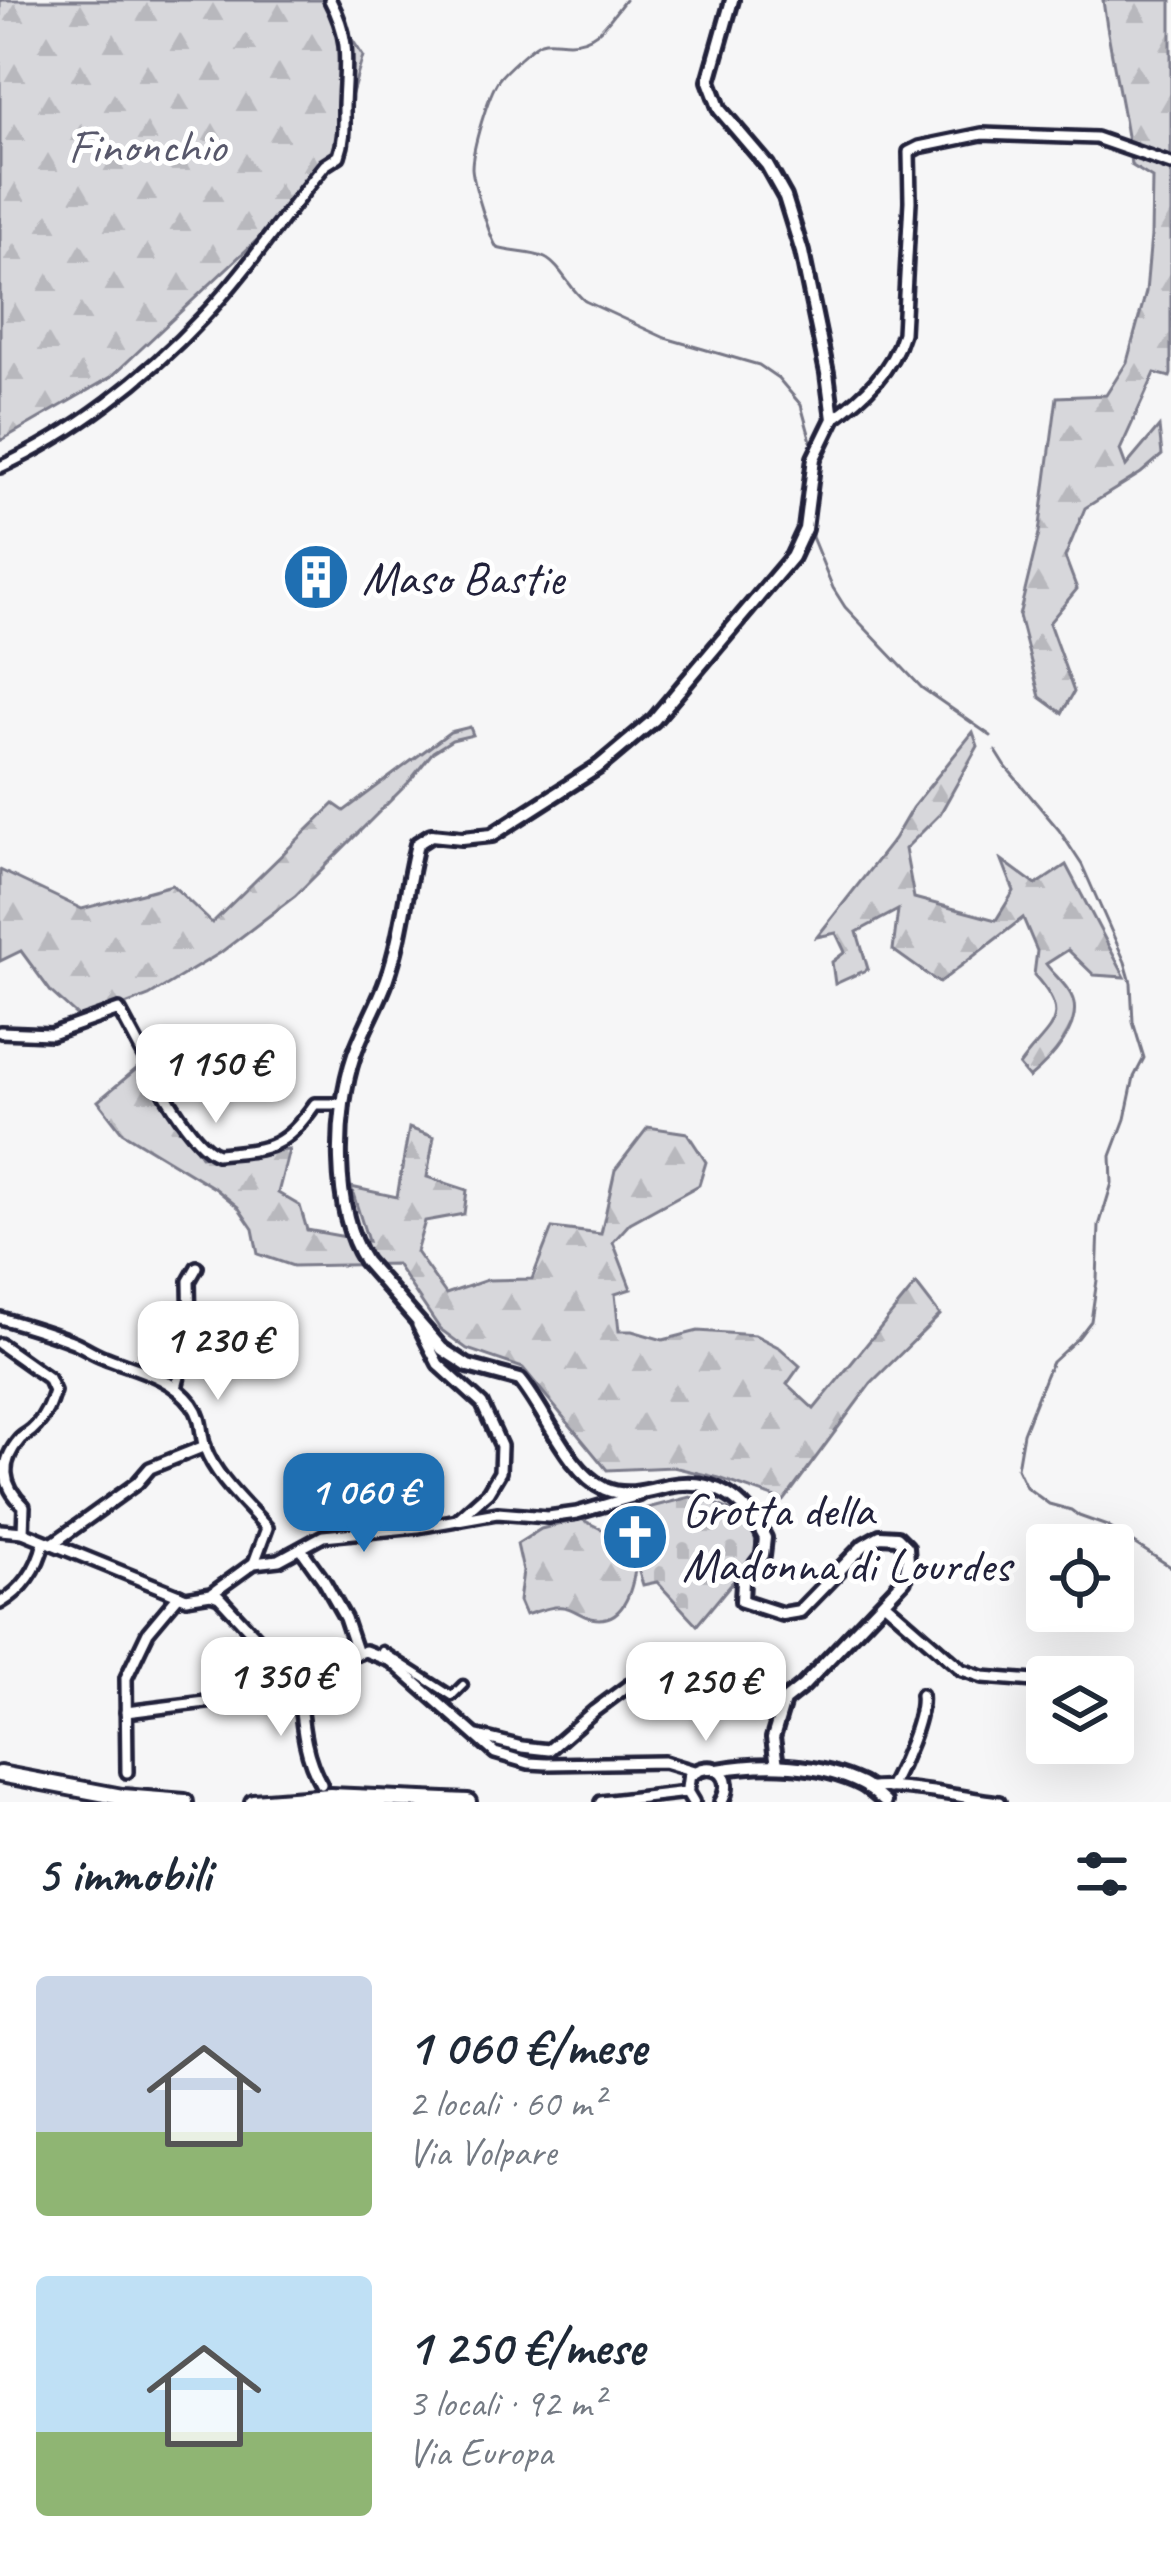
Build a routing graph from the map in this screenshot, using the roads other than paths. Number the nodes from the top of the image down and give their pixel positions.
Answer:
1 (330, 0) edge
2 (732, 0) edge
3 (1171, 164) edge
4 (833, 419) junction
5 (0, 467) edge
6 (0, 1033) edge
7 (341, 1104) junction
8 (197, 1267) dead end
9 (416, 1316) junction
10 (0, 1318) edge
11 (0, 1344) edge
12 (176, 1388) junction
13 (205, 1446) junction
14 (1, 1476) edge
15 (650, 1492) junction
16 (458, 1520) junction
17 (0, 1530) edge
18 (23, 1532) junction
19 (48, 1543) junction
20 (301, 1549) junction
21 (254, 1563) junction
22 (211, 1594) junction
23 (179, 1595) junction
24 (884, 1602) junction
25 (0, 1603) edge
26 (382, 1651) dead end
27 (357, 1654) junction
28 (301, 1660) junction
29 (297, 1675) junction
30 (1026, 1680) edge
31 (463, 1685) dead end
32 (629, 1685) dead end
33 (921, 1696) dead end
34 (126, 1712) junction
35 (478, 1736) junction
36 (758, 1766) junction
37 (777, 1766) junction
38 (718, 1770) junction
39 (694, 1771) junction
40 (127, 1772) tunnel mouth
41 (5, 1778) edge
42 (321, 1784) dead end
43 (890, 1788) junction
44 (727, 1789) junction
45 (868, 1789) junction
46 (690, 1799) edge
47 (154, 1801) edge
48 (185, 1802) edge
49 (253, 1802) edge
50 (468, 1802) edge
51 (601, 1802) edge
52 (721, 1802) edge
53 (885, 1802) edge
54 (999, 1802) edge

1 - 5 street
2 - 4 street
3 - 4 street
4 - 7 street
6 - 7 street
7 - 9 street
8 - 12 street
9 - 15 street
9 - 16 street
10 - 12 street
11 - 14 street
12 - 13 street
13 - 19 street
13 - 21 street
14 - 18 street
15 - 16 street
15 - 24 street
16 - 20 street
17 - 18 street
18 - 19 street
19 - 23 street
19 - 25 street
20 - 21 street
20 - 27 street
21 - 22 street
22 - 23 street
22 - 28 street
23 - 34 street
24 - 30 street
24 - 37 street
26 - 31 street
27 - 28 street
27 - 35 street
28 - 29 street
29 - 34 street
29 - 42 street
32 - 35 street
33 - 43 street
34 - 40 street
35 - 39 street
36 - 37 street
36 - 38 street
36 - 44 street
37 - 45 street
38 - 39 street
38 - 44 street
39 - 46 street
41 - 47 main road
43 - 45 street
43 - 54 street
44 - 52 street
45 - 53 street
46 - 51 street
47 - 48 main road
49 - 50 main road

